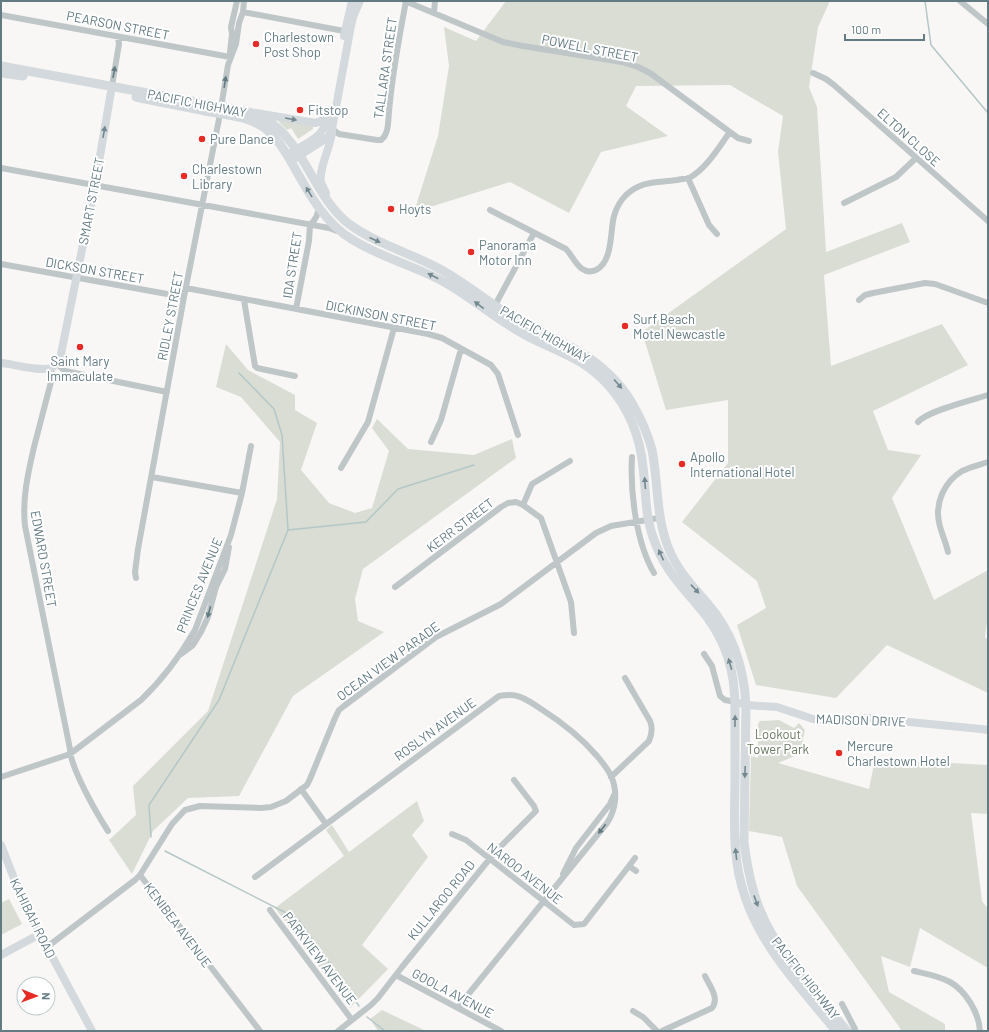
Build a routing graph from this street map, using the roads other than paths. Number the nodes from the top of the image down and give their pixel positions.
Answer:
1 (352, 1) edge
2 (360, 1) edge
3 (405, 1) edge
4 (424, 1) edge
5 (435, 1) edge
6 (960, 1) edge
7 (237, 3) edge
8 (243, 7) edge
9 (423, 9) junction
10 (434, 13) junction
11 (1, 15) edge
12 (988, 24) edge
13 (231, 26) junction
14 (238, 28) junction
15 (344, 31) junction
16 (118, 37) junction
17 (230, 57) junction
18 (1, 66) edge
19 (1, 73) edge
20 (813, 73) dead end
21 (111, 89) junction
22 (221, 110) junction
23 (253, 113) junction
24 (329, 115) junction
25 (335, 131) junction
26 (730, 132) junction
27 (749, 141) dead end
28 (293, 155) junction
29 (916, 158) junction
30 (1, 168) edge
31 (688, 178) junction
32 (95, 184) junction
33 (844, 202) dead end
34 (202, 205) junction
35 (319, 206) junction
36 (334, 209) junction
37 (490, 210) dead end
38 (988, 221) edge
39 (310, 225) junction
40 (342, 233) junction
41 (534, 233) junction
42 (717, 234) dead end
43 (1, 264) edge
44 (77, 278) junction
45 (186, 288) junction
46 (184, 297) junction
47 (244, 300) junction
48 (859, 300) dead end
49 (988, 303) edge
50 (495, 305) junction
51 (296, 309) junction
52 (490, 314) junction
53 (394, 328) junction
54 (461, 349) junction
55 (1, 363) edge
56 (54, 366) junction
57 (295, 376) dead end
58 (167, 392) junction
59 (988, 394) edge
60 (918, 422) dead end
61 (518, 435) dead end
62 (431, 442) dead end
63 (251, 446) dead end
64 (632, 457) dead end
65 (570, 461) dead end
66 (988, 462) edge
67 (341, 468) dead end
68 (152, 477) junction
69 (242, 493) junction
70 (523, 505) junction
71 (659, 518) junction
72 (648, 519) junction
73 (637, 522) junction
74 (948, 552) dead end
75 (557, 561) junction
76 (654, 573) dead end
77 (136, 578) dead end
78 (395, 587) dead end
79 (574, 633) dead end
80 (704, 654) dead end
81 (624, 678) dead end
82 (736, 702) junction
83 (746, 705) junction
84 (988, 730) edge
85 (70, 754) junction
86 (1, 777) edge
87 (611, 777) junction
88 (514, 780) dead end
89 (301, 789) junction
90 (326, 824) junction
91 (108, 831) dead end
92 (452, 834) dead end
93 (1, 845) edge
94 (490, 858) junction
95 (634, 858) dead end
96 (629, 866) junction
97 (636, 871) dead end
98 (140, 874) junction
99 (255, 878) dead end
100 (544, 901) junction
101 (270, 910) dead end
102 (40, 934) junction
103 (47, 947) junction
104 (1, 955) edge
105 (914, 971) dead end
106 (396, 975) junction
107 (705, 976) dead end
108 (842, 1004) dead end
109 (458, 1007) junction
110 (633, 1011) dead end
111 (352, 1020) junction
112 (92, 1031) edge
113 (260, 1031) edge
114 (338, 1031) edge
115 (501, 1031) edge
116 (657, 1031) edge
117 (662, 1031) edge
118 (836, 1031) edge
119 (847, 1031) edge
120 (853, 1031) edge
121 (980, 1031) edge

1 - 15 main road
2 - 25 main road
3 - 9 street, POWELL STREET
3 - 25 street, TALLARA STREET
4 - 9 street
5 - 10 street
6 - 12 street
7 - 8 street, RIDLEY STREET
7 - 13 street, RIDLEY STREET
8 - 14 street, RIDLEY STREET
8 - 15 street
9 - 10 street, POWELL STREET
10 - 26 street, POWELL STREET
11 - 16 street, PEARSON STREET
13 - 14 street
13 - 17 street, RIDLEY STREET
14 - 17 street, RIDLEY STREET
15 - 24 main road
16 - 17 street, PEARSON STREET
21 -> 16 street, SMART STREET
22 -> 17 street, RIDLEY STREET
18 - 21 highway, PACIFIC HIGHWAY
19 - 21 highway, PACIFIC HIGHWAY
20 - 29 street, ELTON CLOSE
21 - 22 highway, PACIFIC HIGHWAY
32 -> 21 main road, SMART STREET
22 - 23 highway, PACIFIC HIGHWAY
22 - 28 highway, PACIFIC HIGHWAY
22 - 34 street, RIDLEY STREET
23 -> 24 main road
23 - 28 highway, PACIFIC HIGHWAY
24 - 28 main road
25 - 28 main road
25 - 36 main road
26 - 27 street, POWELL STREET
26 - 31 street
35 -> 28 highway, PACIFIC HIGHWAY
28 - 36 highway, PACIFIC HIGHWAY
29 - 33 street
29 - 38 street, ELTON CLOSE
30 - 32 street
31 - 41 street
31 - 42 street
32 - 34 street
32 - 44 main road, SMART STREET
34 - 39 street
34 - 45 street, RIDLEY STREET
35 - 39 street
35 - 40 highway, PACIFIC HIGHWAY
36 -> 50 highway, PACIFIC HIGHWAY
37 - 41 street
39 - 40 street
39 - 51 street, IDA STREET
52 -> 40 highway, PACIFIC HIGHWAY
41 - 50 street
43 - 44 street, DICKSON STREET
44 - 46 street, DICKSON STREET
44 - 56 main road, SMART STREET
45 - 46 street, RIDLEY STREET
45 - 47 street, DICKINSON STREET
46 - 58 street, RIDLEY STREET
47 - 51 street, DICKINSON STREET
47 - 57 street
48 - 49 street
50 - 52 street
50 -> 71 highway, PACIFIC HIGHWAY
51 - 53 street, DICKINSON STREET
72 -> 52 highway, PACIFIC HIGHWAY
53 - 54 street, DICKINSON STREET
53 - 67 street
54 - 61 street, DICKINSON STREET
54 - 62 street
55 - 56 main road
56 - 58 street
56 - 85 street, EDWARD STREET
58 - 68 street, RIDLEY STREET
59 - 60 street
63 - 69 street, PRINCES AVENUE
64 - 73 street
65 - 70 street
66 - 74 street
68 - 69 street
68 - 77 street, RIDLEY STREET
69 - 85 street, PRINCES AVENUE
70 - 75 street
70 - 78 street, KERR STREET
71 - 72 street, OCEAN VIEW PARADE
71 -> 83 highway, PACIFIC HIGHWAY
72 - 73 street, OCEAN VIEW PARADE
82 -> 72 highway, PACIFIC HIGHWAY
73 - 75 street, OCEAN VIEW PARADE
73 - 76 street
75 - 79 street
75 - 89 street, OCEAN VIEW PARADE
80 - 82 street
81 - 87 street
82 - 83 main road, MADISON DRIVE
118 -> 82 highway, PACIFIC HIGHWAY
83 - 84 main road, MADISON DRIVE
83 -> 119 highway, PACIFIC HIGHWAY
85 - 86 street, PRINCES AVENUE
85 - 91 street, EDWARD STREET
87 - 90 street, ROSLYN AVENUE
87 - 100 street, ROSLYN AVENUE
88 - 94 street, KULLAROO ROAD
89 - 90 street
89 - 98 street, OCEAN VIEW PARADE
90 - 99 street, ROSLYN AVENUE
92 - 94 street, NAROO AVENUE
93 - 102 main road, KAHIBAH ROAD
94 - 100 street, NAROO AVENUE
94 - 106 street, KULLAROO ROAD
95 - 96 street
96 - 97 street
96 - 100 street, NAROO AVENUE
98 - 103 street, KENIBEA AVENUE
98 - 113 street, KENIBEA AVENUE
100 - 109 street, ROSLYN AVENUE
101 - 111 street, PARKVIEW AVENUE
102 - 103 main road, KAHIBAH ROAD
102 - 104 main road
103 - 112 main road, KAHIBAH ROAD
105 - 121 street
106 - 109 street, GOOLA AVENUE
106 - 111 street, KULLAROO ROAD
107 - 117 street
108 - 120 street, PACIFIC HIGHWAY
109 - 115 street, GOOLA AVENUE
110 - 116 street
111 - 114 street, KULLAROO ROAD

